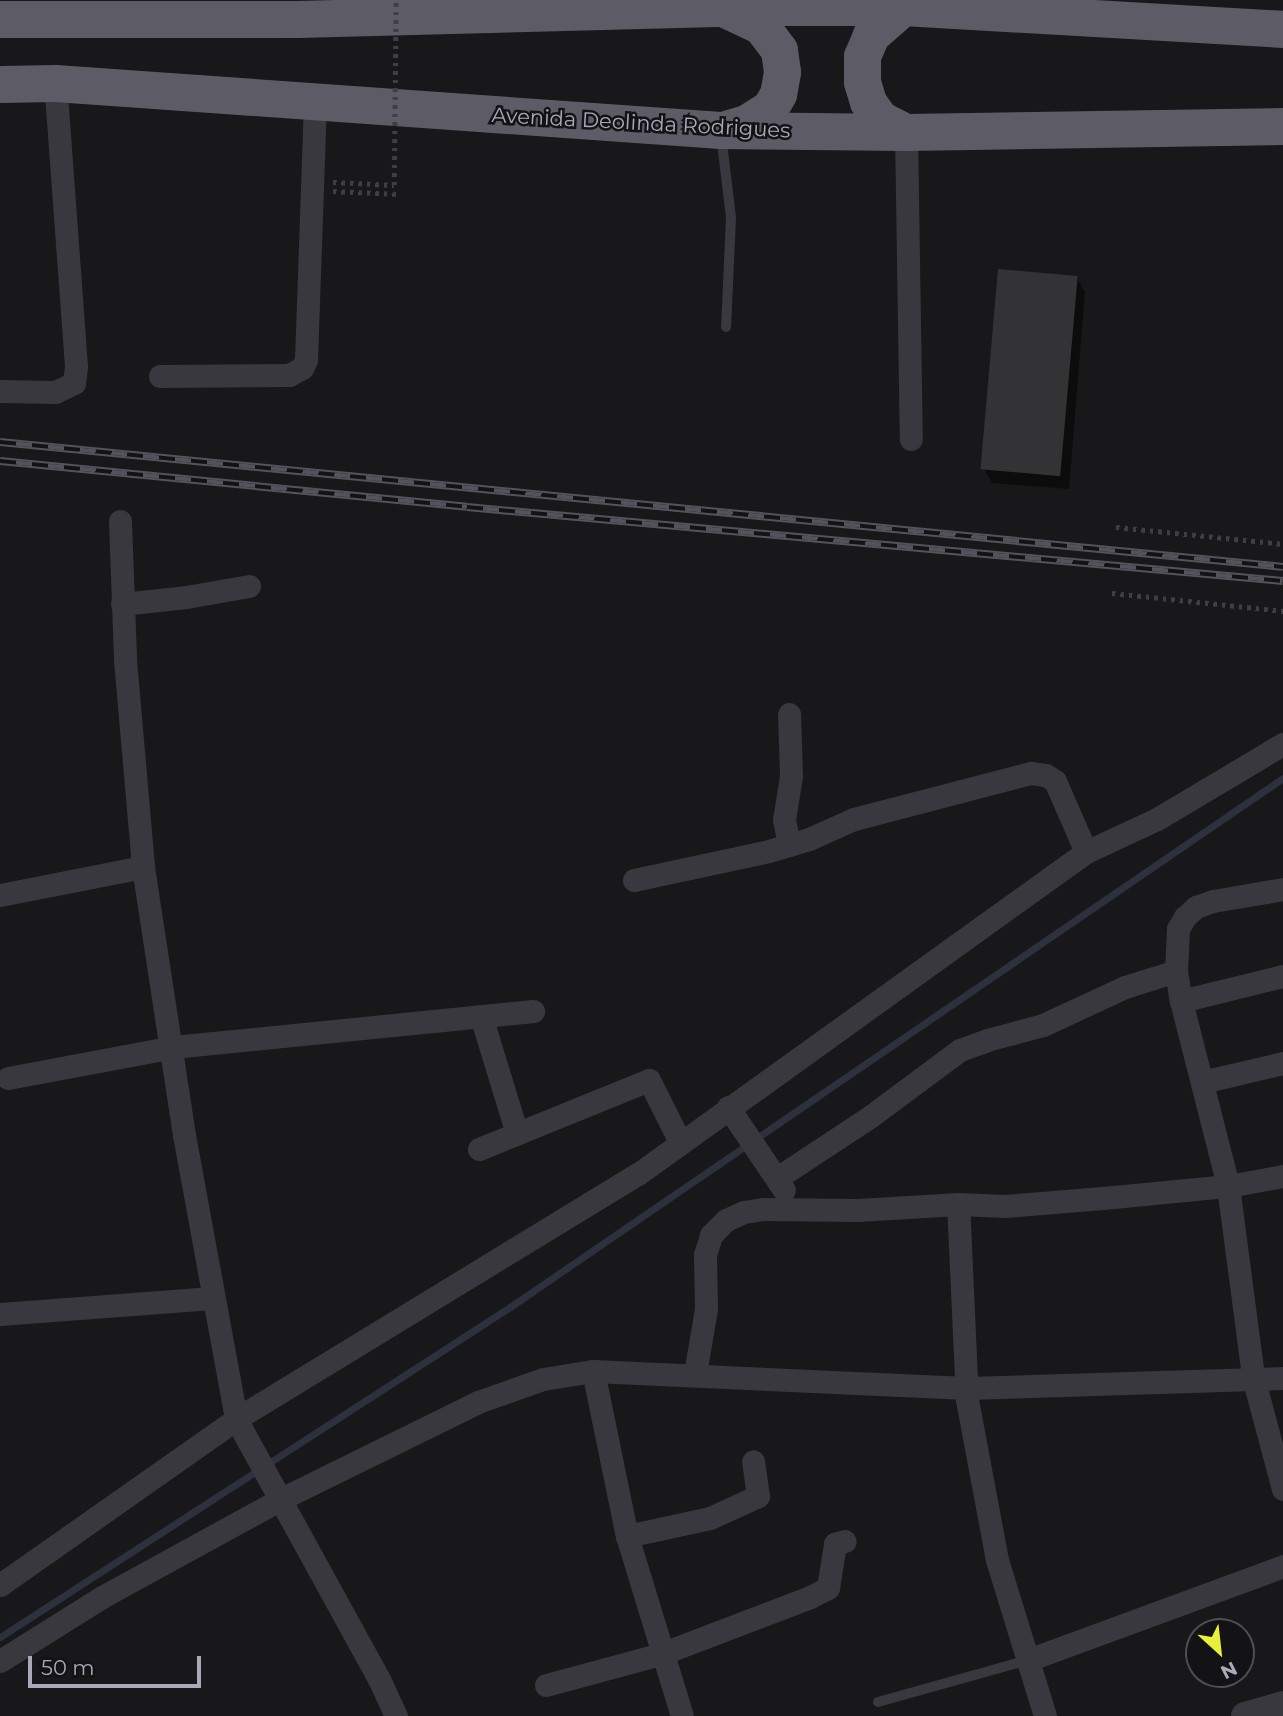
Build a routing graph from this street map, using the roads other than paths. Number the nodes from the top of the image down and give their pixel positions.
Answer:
1 (737, 5) edge
2 (966, 5) edge
3 (565, 6) edge
4 (903, 7) junction
5 (64, 9) edge
6 (1100, 9) edge
7 (294, 10) edge
8 (0, 19) edge
9 (1283, 29) edge
10 (55, 83) junction
11 (0, 84) edge
12 (315, 103) junction
13 (1283, 126) edge
14 (720, 130) junction
15 (906, 132) junction
16 (726, 327) dead end
17 (160, 376) dead end
18 (0, 391) edge
19 (911, 439) dead end
20 (120, 521) dead end
21 (248, 586) dead end
22 (122, 604) junction
23 (789, 714) dead end
24 (1283, 744) edge
25 (789, 845) junction
26 (1086, 852) junction
27 (143, 867) junction
28 (634, 880) dead end
29 (1283, 889) edge
30 (0, 895) edge
31 (1176, 971) junction
32 (1283, 976) edge
33 (1181, 1001) junction
34 (533, 1011) dead end
35 (481, 1016) junction
36 (173, 1047) junction
37 (1283, 1063) edge
38 (8, 1078) dead end
39 (1202, 1082) junction
40 (733, 1115) junction
41 (517, 1134) junction
42 (680, 1142) junction
43 (479, 1149) dead end
44 (772, 1171) junction
45 (1283, 1176) edge
46 (1228, 1186) junction
47 (958, 1204) junction
48 (796, 1207) junction
49 (212, 1298) junction
50 (0, 1314) edge
51 (593, 1371) junction
52 (695, 1374) junction
53 (1253, 1377) junction
54 (1283, 1378) edge
55 (967, 1388) junction
56 (236, 1419) junction
57 (753, 1461) dead end
58 (1283, 1489) edge
59 (275, 1490) junction
60 (627, 1536) junction
61 (845, 1541) dead end
62 (1283, 1566) edge
63 (0, 1585) edge
64 (661, 1654) junction
65 (1028, 1660) junction
66 (0, 1661) edge
67 (546, 1685) dead end
68 (878, 1702) dead end
69 (1283, 1705) edge
70 (396, 1716) edge
71 (682, 1716) edge
72 (1045, 1716) edge
73 (1245, 1716) edge

1 - 3 highway
1 - 4 highway
1 - 14 highway
2 - 4 highway
2 - 6 highway
3 - 7 highway
4 - 15 highway
5 - 7 highway
5 - 8 highway
6 - 9 highway
10 - 11 highway, Avenida Deolinda Rodrigues
10 - 12 highway, Avenida Deolinda Rodrigues
10 - 18 street
12 - 14 highway, Avenida Deolinda Rodrigues
12 - 17 street
13 - 15 highway, Avenida Deolinda Rodrigues
14 - 15 highway, Avenida Deolinda Rodrigues
14 - 16 lane
15 - 19 street
20 - 22 street
21 - 22 street
22 - 27 street
23 - 25 street
24 - 26 street
25 - 26 street
25 - 28 street
26 - 40 street
27 - 30 street
27 - 36 street
29 - 31 street
31 - 33 street
31 - 44 street
32 - 33 street
33 - 39 street
34 - 35 street
35 - 36 street
35 - 41 street
36 - 38 street
36 - 49 street
37 - 39 street
39 - 46 street
40 - 42 street
40 - 44 street
41 - 42 street
41 - 43 street
42 - 56 street
44 - 48 street
45 - 46 street
46 - 47 street
46 - 53 street
47 - 48 street
47 - 55 street
48 - 52 street
49 - 50 street
49 - 56 street
51 - 52 street
51 - 59 street
51 - 60 street
52 - 55 street
53 - 54 street
53 - 55 street
53 - 58 street
55 - 65 street
56 - 59 street
56 - 63 street
57 - 60 street
59 - 66 street
59 - 70 street
60 - 64 street
61 - 64 street
62 - 65 street
64 - 67 street
64 - 71 street
65 - 68 lane
65 - 72 street
69 - 73 street

